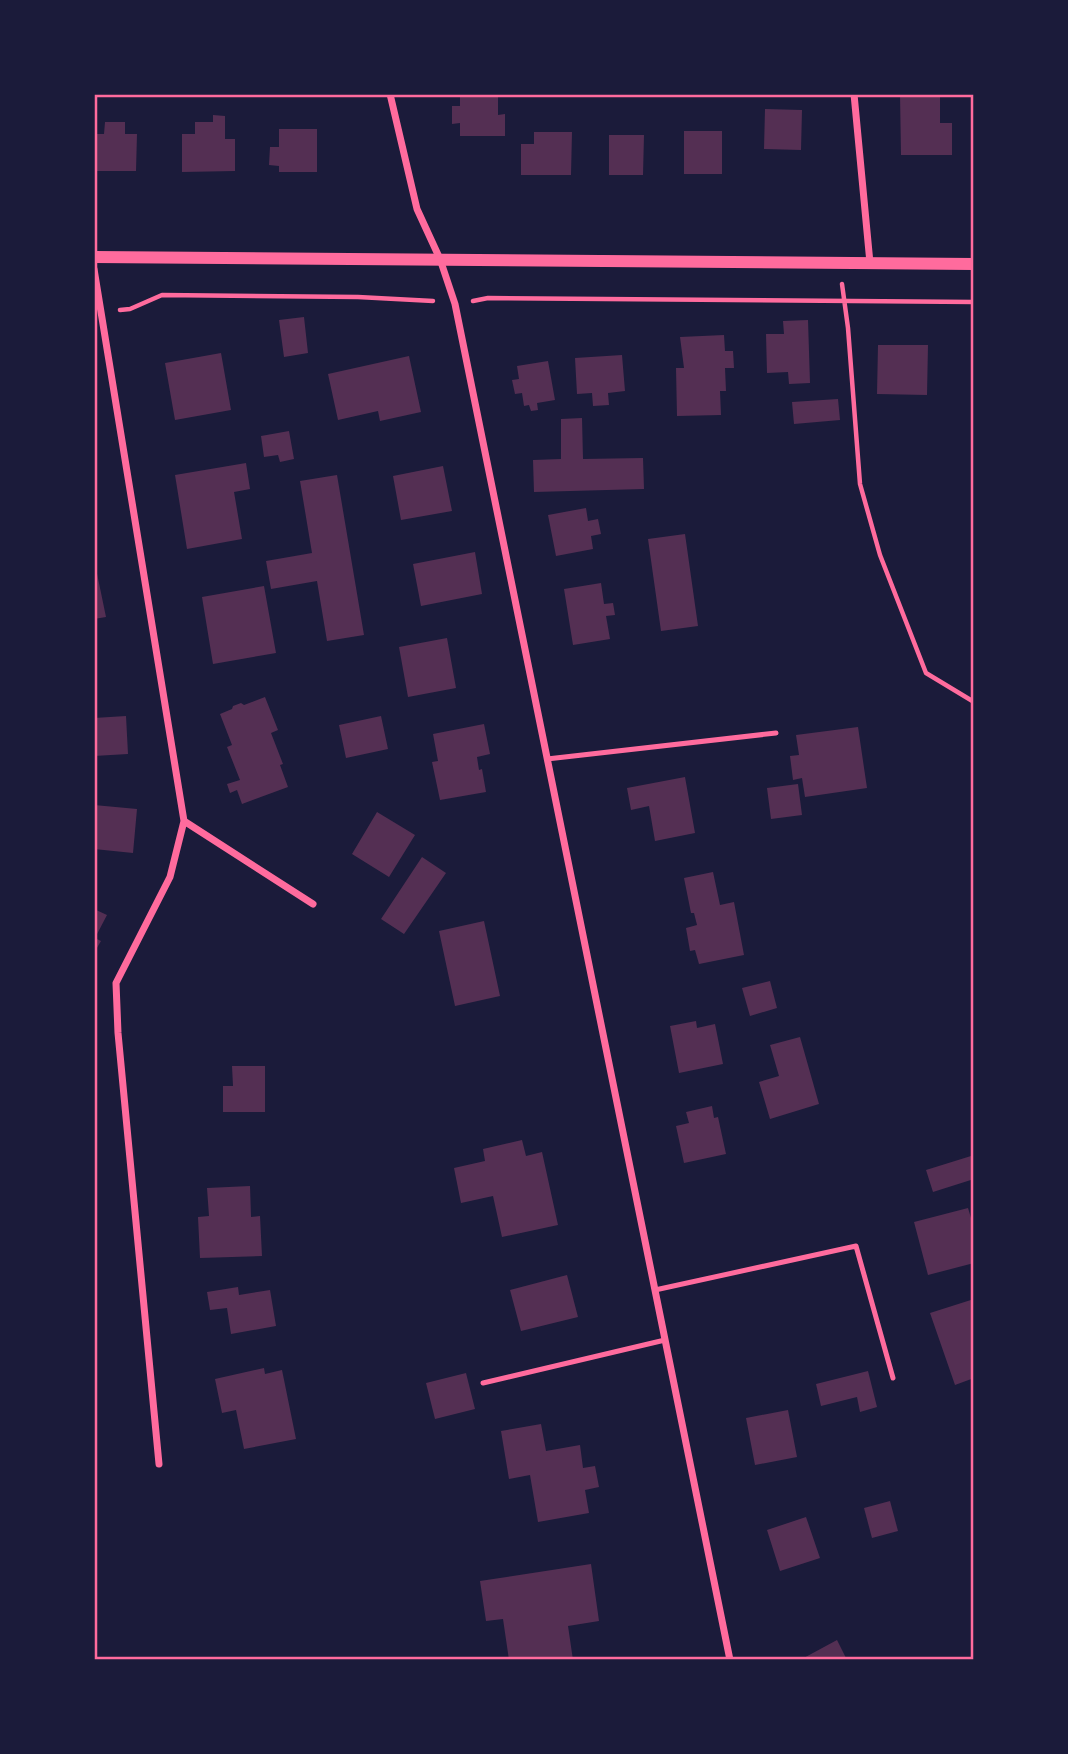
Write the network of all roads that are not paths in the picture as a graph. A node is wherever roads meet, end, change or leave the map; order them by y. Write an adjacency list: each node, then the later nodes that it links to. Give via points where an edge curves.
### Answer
1 (390, 94): 4 (street, via 417,209)
2 (854, 94): 5 (street)
3 (94, 257): 4 (street)
4 (440, 259): 5 (street); 9 (street, via 455,304)
5 (870, 263): 6 (street)
6 (974, 264)
7 (94, 269): 10 (street)
8 (776, 733): 9 (lane)
9 (547, 759): 12 (street)
10 (184, 821): 11 (street); 16 (street, via 170,877 116,984)
11 (313, 904)
12 (655, 1290): 13 (street); 14 (lane, via 856,1245)
13 (665, 1340): 15 (lane); 17 (street)
14 (893, 1378)
15 (483, 1383)
16 (159, 1464)
17 (730, 1660)

